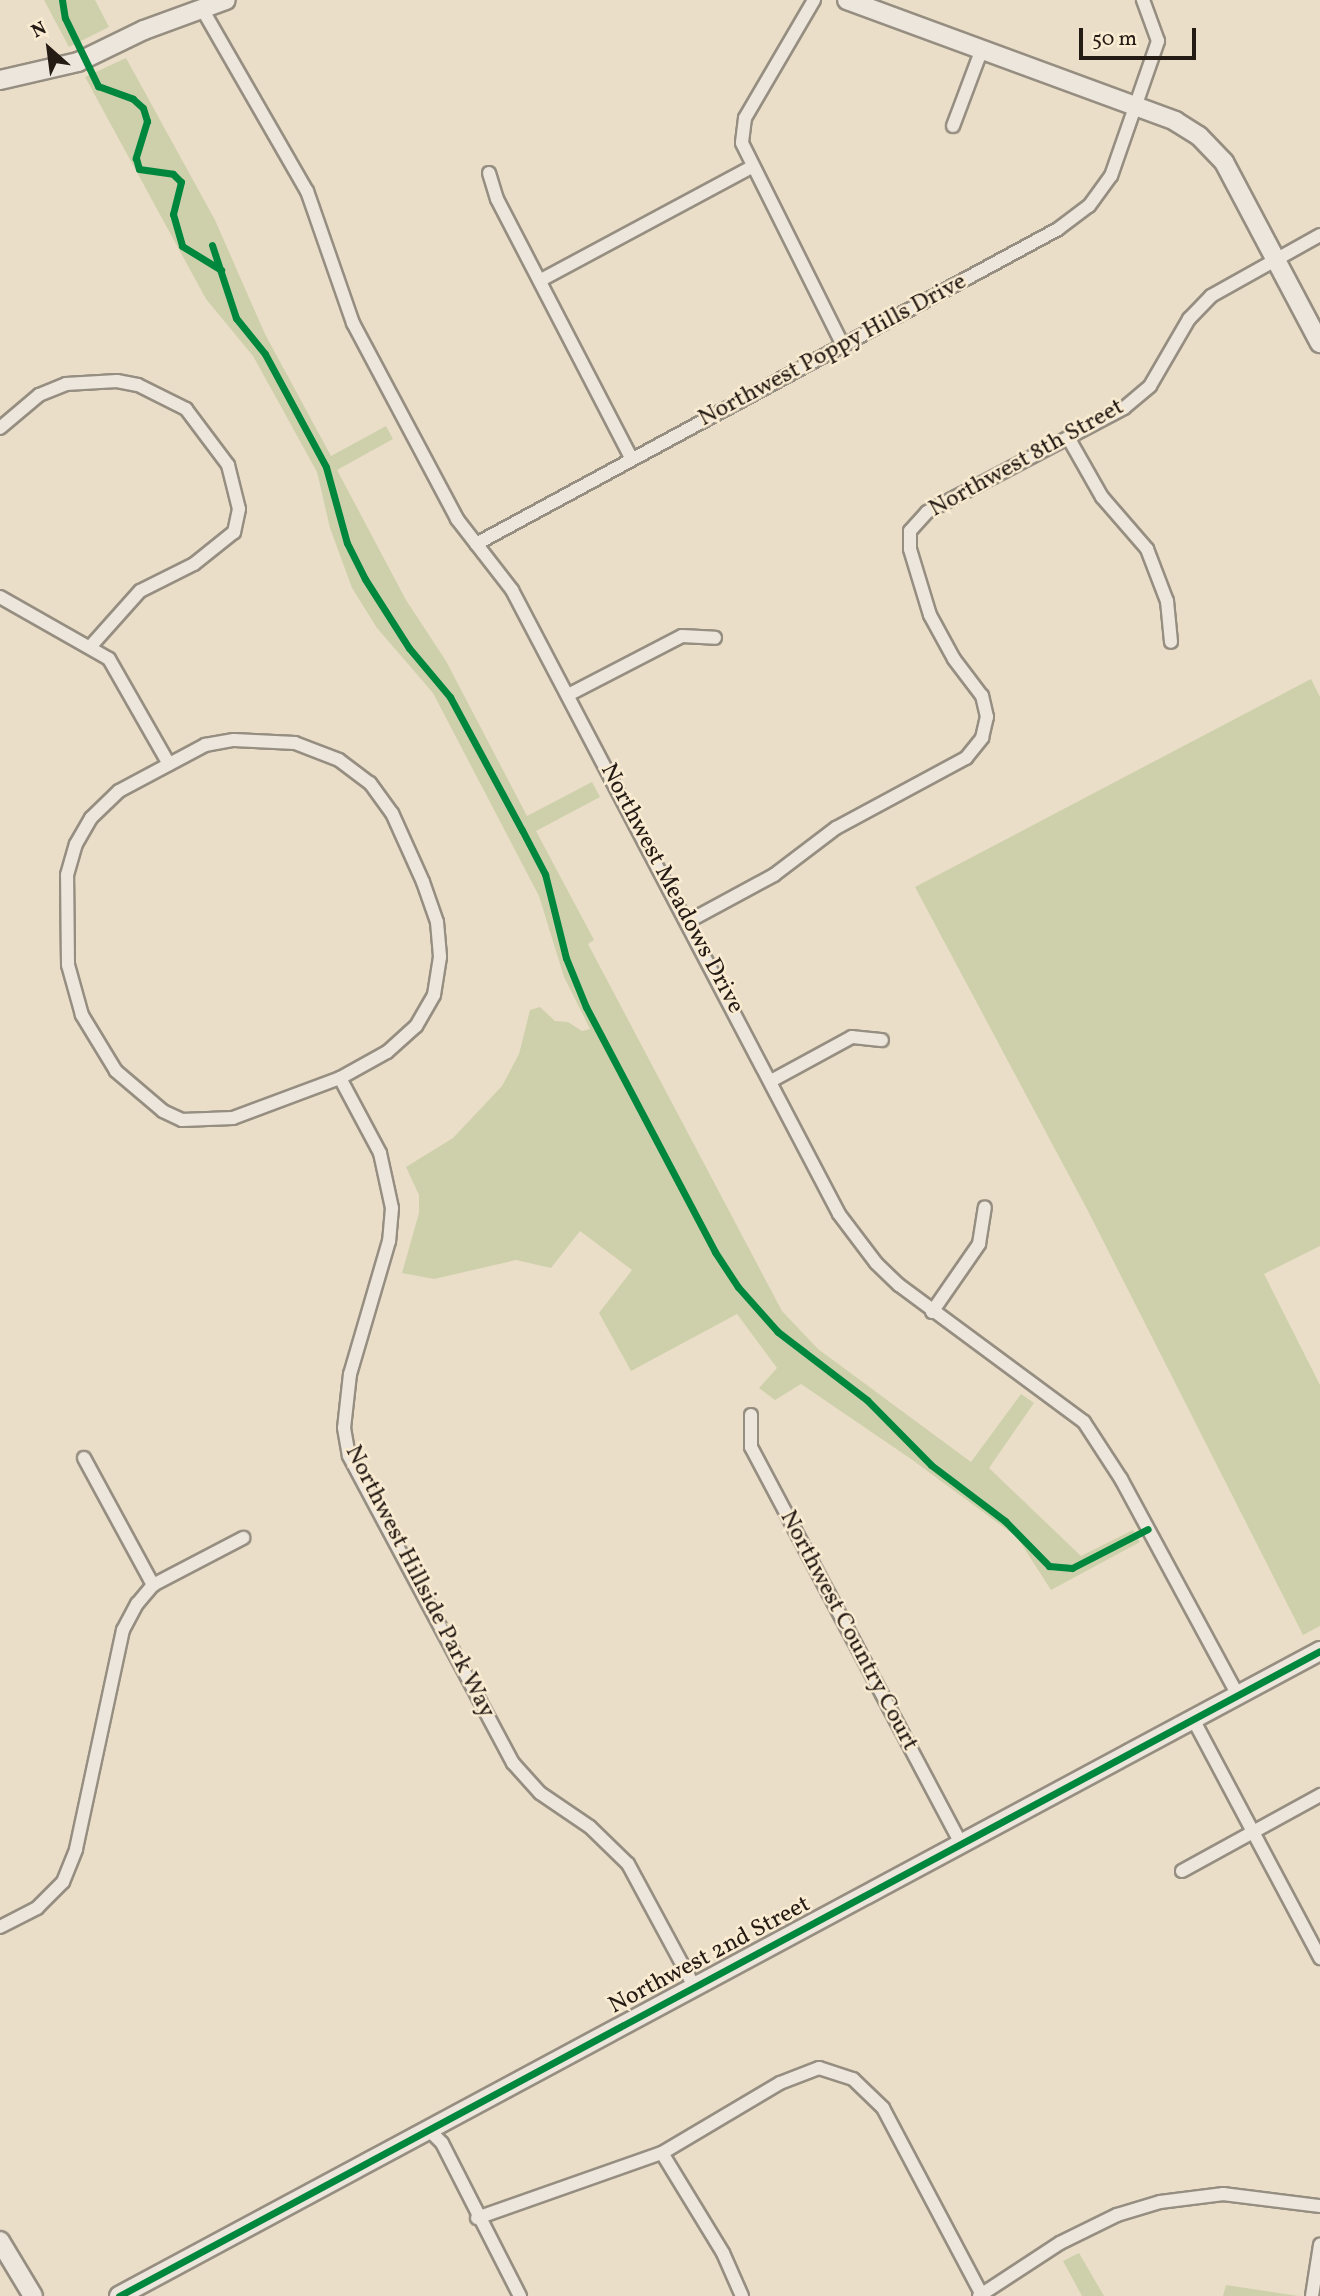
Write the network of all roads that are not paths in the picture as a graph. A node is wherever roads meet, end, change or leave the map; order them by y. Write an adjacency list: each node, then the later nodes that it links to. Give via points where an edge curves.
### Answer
1 (226, 0): 5 (main road)
2 (814, 0): 10 (street, via 745,118 742,143)
3 (847, 0): 6 (main road)
4 (1143, 0): 8 (street, Northwest Poppy Hills Drive, via 1158,41)
5 (201, 7): 7 (main road, via 78,62); 20 (street, Northwest Meadows Drive, via 307,191 353,323 457,519)
6 (982, 50): 8 (main road); 9 (street)
7 (0, 80)
8 (1137, 106): 13 (main road, via 1199,136 1224,162); 16 (street, Northwest Poppy Hills Drive, via 1111,176 1089,206 1058,229)
9 (953, 126)
10 (752, 167): 14 (street); 16 (street)
11 (489, 173): 14 (street, via 497,199)
12 (1320, 235): 13 (street, Northwest 8th Street)
13 (1276, 259): 15 (main road); 18 (street, Northwest 8th Street, via 1211,296 1189,319 1150,386 1124,408)
14 (541, 281): 19 (street)
15 (1320, 343)
16 (843, 346): 19 (street, Northwest Poppy Hills Drive)
17 (0, 428): 24 (street, via 39,395 66,384 117,381 138,385 186,409 228,465 239,509 234,532 203,558 140,591)
18 (1069, 439): 23 (street, via 1102,496 1147,549 1167,601); 27 (street, Northwest 8th Street, via 958,493 927,512 910,531 909,549 930,615 954,659 982,696 987,717 982,738 966,758 836,828 785,868)
19 (632, 459): 20 (street, Northwest Poppy Hills Drive)
20 (476, 544): 25 (street, Northwest Meadows Drive, via 512,590)
21 (0, 597): 24 (street)
22 (715, 638): 25 (street, via 682,636)
23 (1171, 642)
24 (90, 647): 26 (street, via 120,671)
25 (568, 695): 27 (street, Northwest Meadows Drive)
26 (169, 764): 29 (street, via 205,746 234,740 295,743 340,760 370,783 393,813 437,922 440,957 434,995 416,1026 401,1040); 29 (street, via 119,791 92,818 76,844 67,875 68,965 82,1015 96,1043 143,1097 182,1119 233,1118)
27 (689, 921): 30 (street, Northwest Meadows Drive)
28 (883, 1040): 30 (street, via 852,1037)
29 (340, 1078): 46 (street, Northwest Hillside Park Way, via 380,1153 392,1208 389,1241 350,1374 344,1428 349,1456 513,1763 540,1793 590,1828 628,1864)
30 (771, 1081): 32 (street, Northwest Meadows Drive, via 855,1238)
31 (985, 1207): 32 (street, via 979,1244)
32 (932, 1312): 38 (street, Northwest Meadows Drive, via 1084,1422 1121,1479)
33 (751, 1415): 42 (street, Northwest Country Court, via 751,1447)
34 (84, 1458): 36 (street)
35 (243, 1538): 36 (street)
36 (153, 1585): 44 (street, via 123,1630 76,1849 64,1882 37,1908)
37 (1320, 1651): 38 (main road, Northwest 2nd Street)
38 (1238, 1695): 39 (main road, Northwest 2nd Street)
39 (1193, 1719): 41 (street); 42 (main road, Northwest 2nd Street)
40 (1320, 1795): 41 (street)
41 (1254, 1831): 43 (street); 45 (street)
42 (961, 1844): 46 (main road, Northwest 2nd Street)
43 (1182, 1871)
44 (0, 1927)
45 (1320, 1958)
46 (694, 1986): 47 (main road, Northwest 2nd Street)
47 (429, 2130): 50 (street, via 442,2143); 55 (main road, Northwest 2nd Street)
48 (662, 2153): 50 (street); 53 (street, via 798,2074 819,2068 834,2070 869,2090 883,2108); 57 (street, via 723,2253)
49 (1320, 2206): 53 (street, via 1223,2194 1160,2202 1117,2215 1060,2243)
50 (477, 2218): 56 (street)
51 (0, 2241): 54 (main road)
52 (1320, 2245): 58 (street)
53 (980, 2295)
54 (33, 2296)
55 (119, 2296)
56 (520, 2296)
57 (743, 2296)
58 (1312, 2296)

